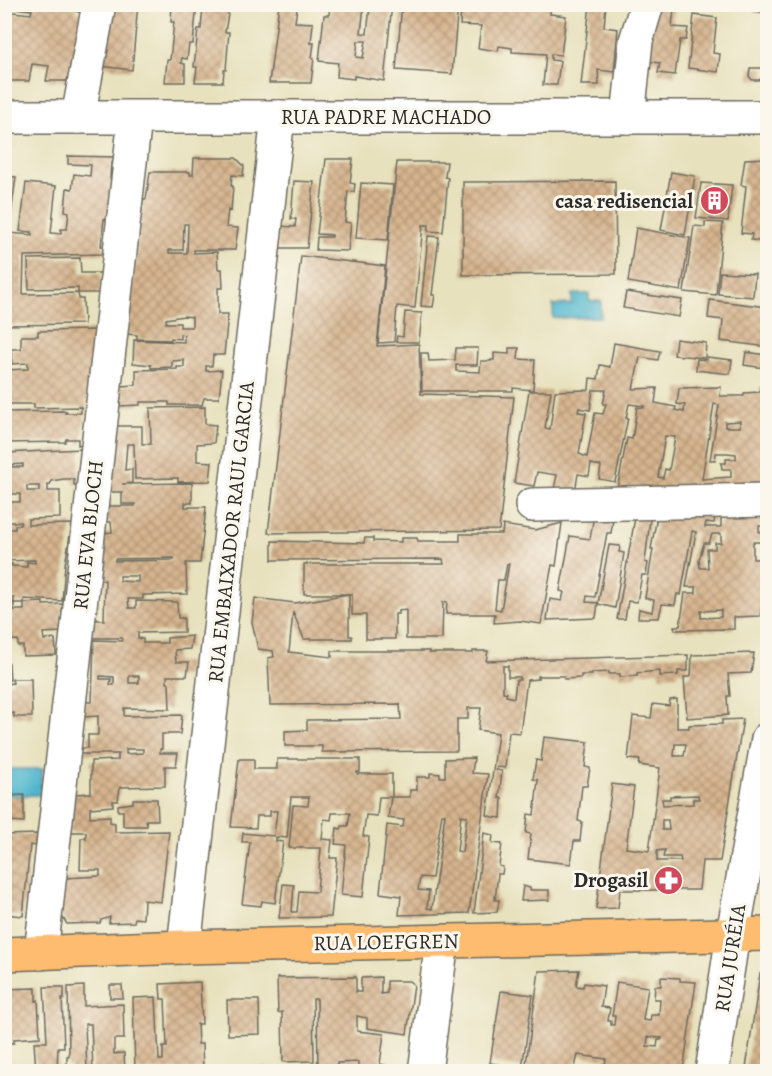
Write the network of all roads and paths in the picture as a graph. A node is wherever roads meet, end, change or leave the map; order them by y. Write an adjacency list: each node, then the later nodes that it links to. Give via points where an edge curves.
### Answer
1 (99, 4): 4 (street)
2 (647, 4): 6 (street, via 636,41)
3 (4, 117): 4 (street, RUA PADRE MACHADO)
4 (78, 117): 8 (street, RUA PADRE MACHADO)
5 (278, 117): 6 (street, RUA PADRE MACHADO); 8 (street, RUA PADRE MACHADO); 15 (street, RUA EMBAIXADOR RAUL GARCIA)
6 (628, 117): 7 (street, RUA PADRE MACHADO)
7 (768, 117)
8 (135, 118): 16 (street, RUA EVA BLOCH)
9 (768, 500): 10 (street)
10 (532, 506)
11 (768, 739): 12 (street, RUA JURÉIA)
12 (733, 934): 13 (main road, RUA LOEFGREN); 14 (main road, RUA LOEFGREN); 19 (street, RUA JURÉIA)
13 (768, 934)
14 (442, 941): 15 (main road, RUA LOEFGREN); 18 (street)
15 (184, 947): 16 (main road, RUA LOEFGREN)
16 (41, 953): 17 (main road, RUA LOEFGREN)
17 (4, 954)
18 (425, 1071)
19 (712, 1071)

